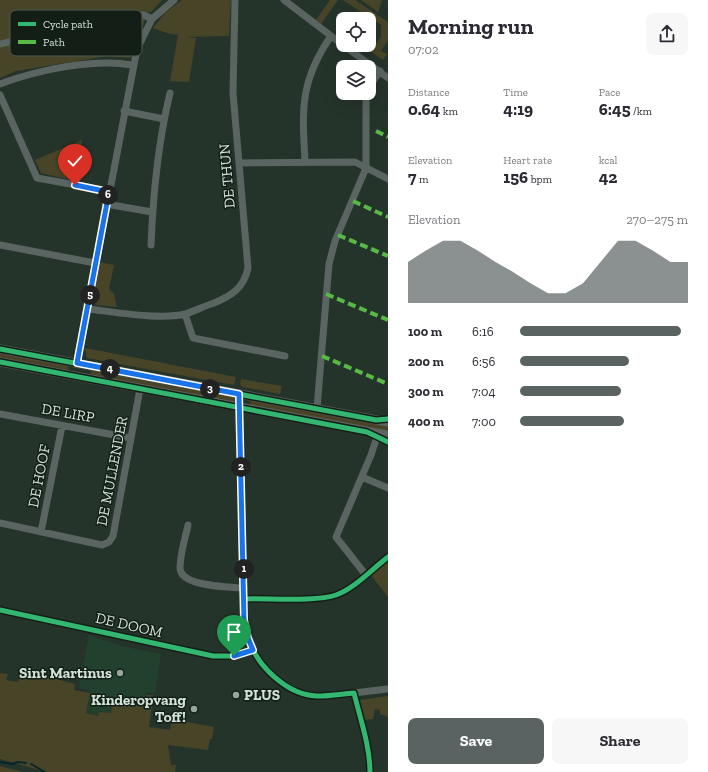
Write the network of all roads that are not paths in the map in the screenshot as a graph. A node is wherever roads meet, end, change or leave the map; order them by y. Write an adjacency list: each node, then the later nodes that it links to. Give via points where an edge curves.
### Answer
1 (174, 0): 5 (street)
2 (235, 0): 24 (street, DE THUN, via 233,93)
3 (284, 0): 7 (street)
4 (142, 15): 5 (street)
5 (152, 19): 6 (street)
6 (142, 36)
7 (331, 36): 8 (street); 23 (street, via 318,55 306,90 303,117)
8 (336, 40)
9 (10, 42): 10 (street)
10 (0, 44)
11 (353, 52): 14 (street)
12 (135, 56): 13 (street)
13 (132, 65): 17 (street, via 104,62 24,75); 21 (street)
14 (380, 71): 15 (street); 16 (street)
15 (376, 77)
16 (388, 78)
17 (0, 84)
18 (170, 93): 22 (street)
19 (0, 95): 27 (street, via 37,178)
20 (366, 100): 25 (street)
21 (124, 112): 22 (street); 27 (street)
22 (164, 119): 29 (street)
23 (305, 161): 24 (street); 25 (street, via 355,162)
24 (239, 163): 34 (street, DE THUN, via 248,268 245,277 241,286 232,294)
25 (366, 168): 26 (street); 43 (street, via 335,241 329,264)
26 (388, 179)
27 (109, 192): 28 (street)
28 (106, 204): 29 (street); 32 (street)
29 (152, 212): 31 (street)
30 (0, 245): 32 (street)
31 (151, 245)
32 (95, 263): 33 (street)
33 (88, 309): 34 (street, DE THUN, via 165,316); 38 (street)
34 (185, 314): 36 (street, via 194,338)
35 (0, 349): 38 (street)
36 (285, 356)
37 (0, 362): 39 (street)
38 (77, 363): 39 (street); 41 (street)
39 (74, 377): 40 (street)
40 (140, 389): 42 (street); 49 (street, DE MULLENDER)
41 (239, 394): 42 (street); 43 (street)
42 (239, 407): 47 (street); 57 (street)
43 (317, 408): 45 (street)
44 (0, 414): 46 (street, DE LIRP)
45 (388, 422)
46 (62, 426): 49 (street, DE LIRP); 54 (street, DE HOOF)
47 (378, 434): 48 (street); 50 (street)
48 (388, 435)
49 (131, 438): 54 (street, DE MULLENDER, via 113,536 109,542 102,545)
50 (362, 477): 51 (street); 56 (street, via 336,537)
51 (388, 488)
52 (0, 523): 54 (street, DE MULLENDER)
53 (188, 525): 57 (street, via 180,569 184,578 189,581)
54 (41, 532)
55 (388, 557): 56 (street)
56 (365, 574): 58 (street, via 348,588 331,596)
57 (244, 588): 58 (street)
58 (244, 599): 60 (street, via 244,620)
59 (0, 610): 60 (street, DE DOOM, via 214,656 234,656)
60 (253, 650): 62 (street, via 268,670 294,690 317,696)
61 (388, 688): 62 (street)
62 (354, 693): 63 (street)
63 (370, 772)

